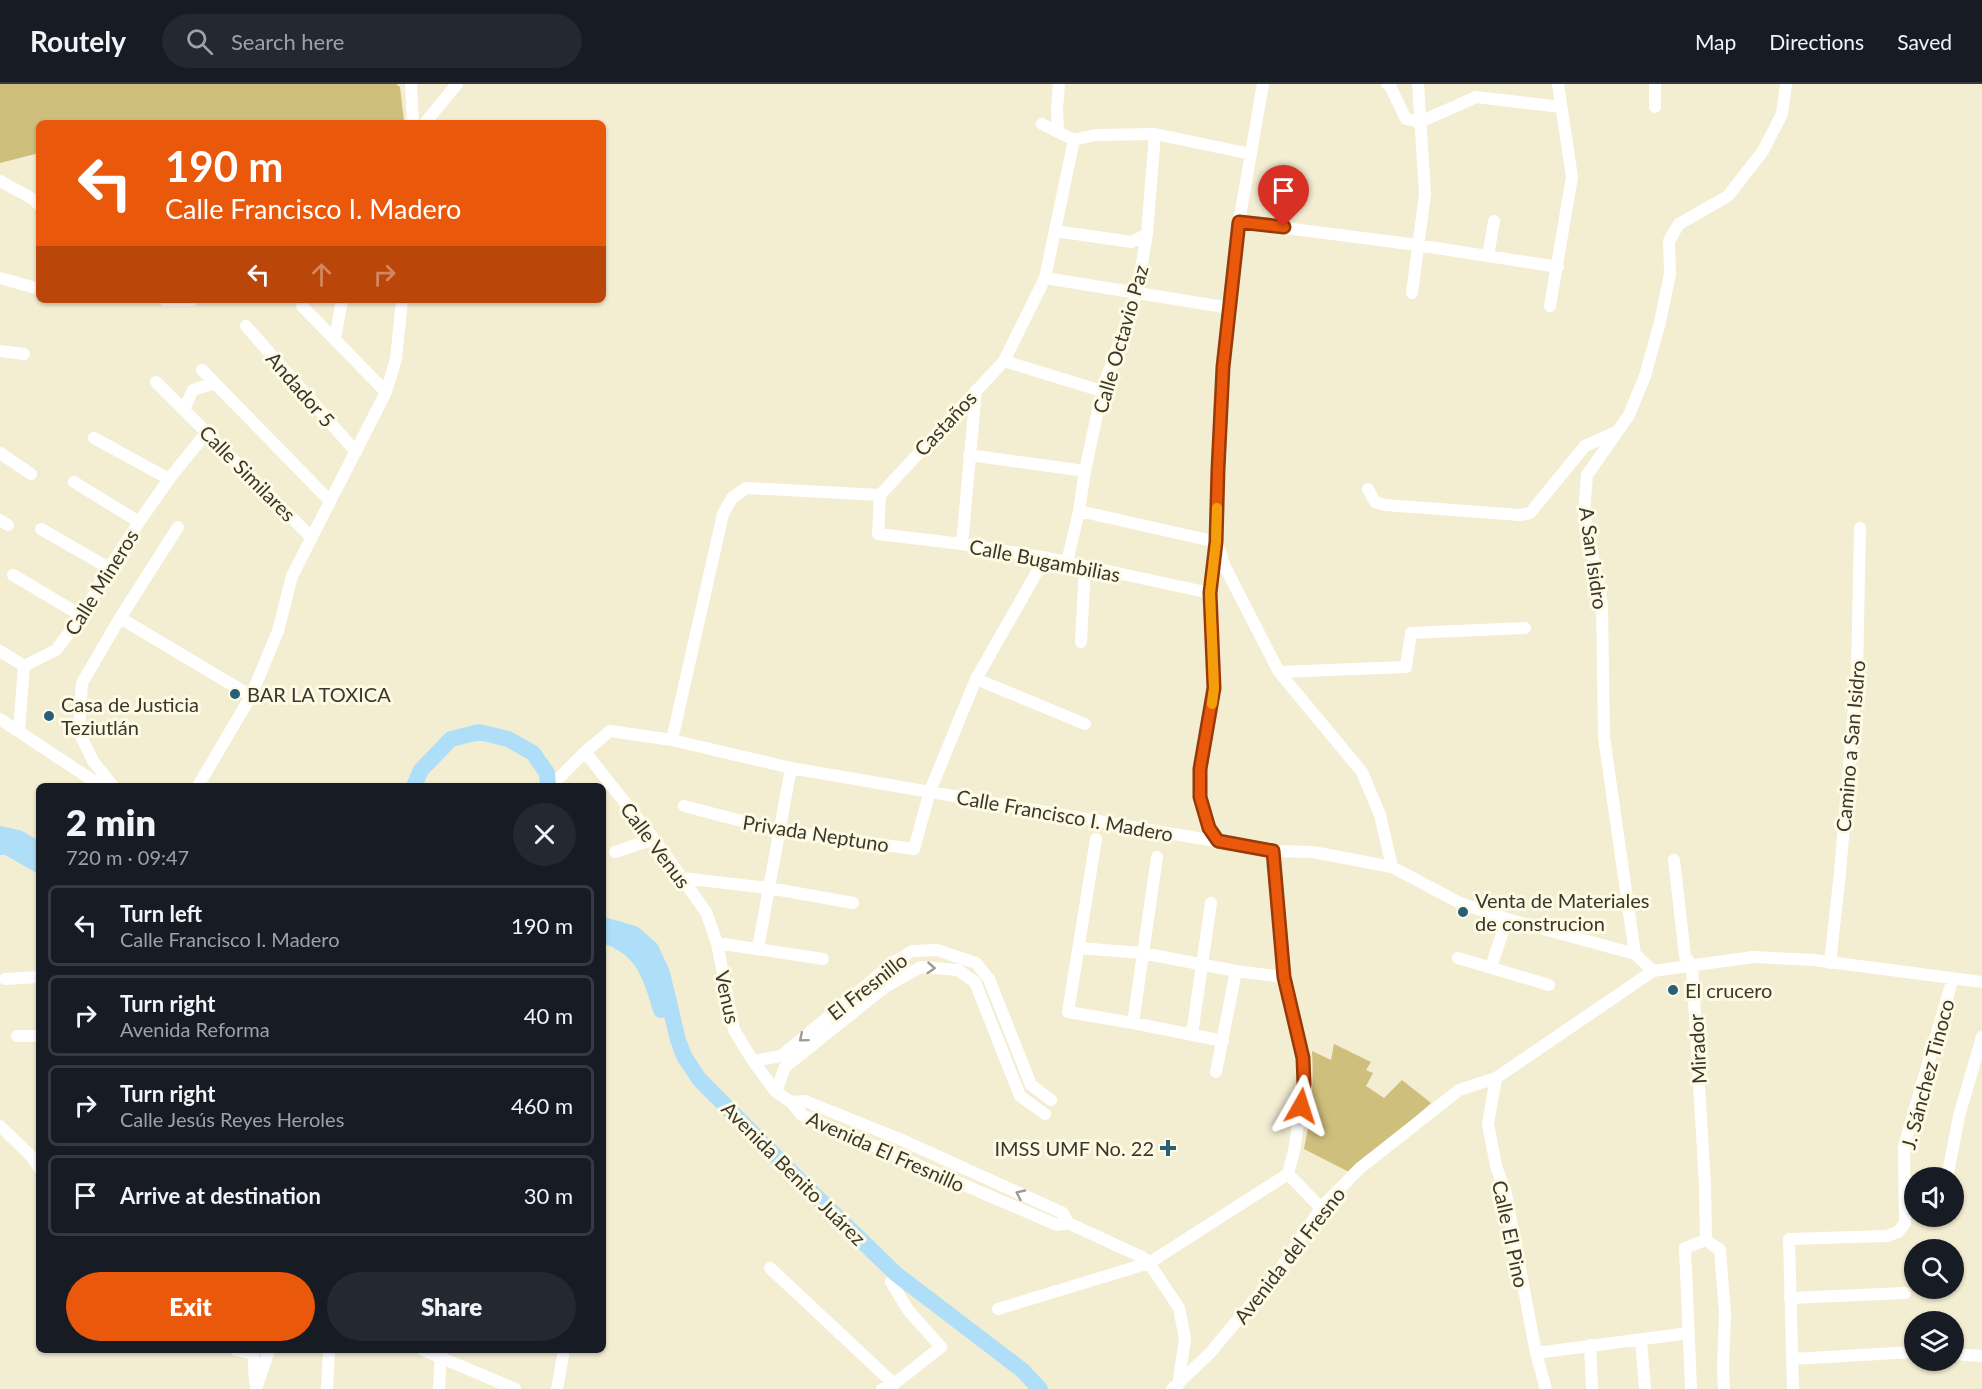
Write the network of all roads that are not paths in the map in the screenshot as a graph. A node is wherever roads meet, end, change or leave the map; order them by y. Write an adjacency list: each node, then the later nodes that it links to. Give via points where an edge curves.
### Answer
1 (411, 84): 12 (street)
2 (457, 84): 13 (street)
3 (1059, 84): 16 (street)
4 (1263, 84): 19 (street)
5 (1387, 84): 14 (street, via 1406,119)
6 (1418, 84): 14 (street)
7 (1558, 84): 10 (street)
8 (1654, 84): 11 (street)
9 (1786, 84): 52 (street, A San Isidro, via 1782,114 1763,151 1728,196 1679,224 1669,241 1670,274 1660,322 1645,376 1629,415)
10 (1561, 106): 14 (street, via 1476,97); 28 (street, via 1572,177)
11 (1655, 107)
12 (413, 120)
13 (427, 120)
14 (1420, 122): 26 (street, via 1425,194)
15 (1042, 124): 16 (street)
16 (1058, 131): 18 (street)
17 (1155, 134): 18 (street, via 1095,135); 19 (street); 25 (street, Calle Octavio Paz)
18 (1074, 140): 24 (street, Castaños)
19 (1251, 154): 23 (street)
20 (0, 181): 21 (street)
21 (36, 202)
22 (1494, 221): 27 (street)
23 (1239, 222): 26 (street); 38 (street)
24 (1055, 231): 25 (street, via 1132,242); 30 (street, Castaños)
25 (1147, 234): 32 (street, Calle Octavio Paz)
26 (1417, 245): 27 (street); 33 (street)
27 (1488, 256): 28 (street)
28 (1558, 267): 37 (street)
29 (0, 278): 31 (street)
30 (1045, 278): 32 (street); 43 (street, Castaños)
31 (36, 288)
32 (1137, 292): 38 (street); 48 (street, Calle Octavio Paz)
33 (1412, 293)
34 (341, 303): 40 (street)
35 (402, 303): 49 (street, via 396,359)
36 (302, 306): 40 (street)
37 (1550, 306)
38 (1230, 308): 70 (street, via 1223,367)
39 (246, 326): 54 (street, Andador 5)
40 (335, 339): 49 (street)
41 (0, 351): 42 (street)
42 (24, 354)
43 (1004, 362): 47 (street, Castaños); 48 (street)
44 (202, 370): 46 (street)
45 (156, 382): 50 (street, Calle Similares)
46 (214, 383): 50 (street, via 193,390); 63 (street)
47 (976, 390): 56 (street); 62 (street, Castaños)
48 (1102, 391): 57 (street, Calle Octavio Paz)
49 (386, 392): 54 (street)
50 (184, 409): 51 (street, Calle Similares)
51 (207, 432): 59 (street, Calle Mineros); 69 (street, Calle Similares)
52 (1617, 432): 61 (street, via 1585,446 1530,513 1385,506 1375,502); 128 (street, A San Isidro, via 1587,475 1584,512 1602,604 1604,737)
53 (94, 438): 59 (street)
54 (356, 452): 63 (street)
55 (0, 453): 58 (street)
56 (969, 455): 57 (street); 71 (street)
57 (1084, 471): 64 (street, Calle Octavio Paz)
58 (31, 474)
59 (169, 479): 65 (street, Calle Mineros)
60 (74, 482): 65 (street)
61 (1368, 489)
62 (880, 495): 71 (street, Calle Bugambilias, via 878,534); 90 (street, via 746,488 732,498 723,514)
63 (329, 500): 69 (street)
64 (1079, 511): 70 (street); 73 (street, Calle Octavio Paz)
65 (139, 522): 75 (street, Calle Mineros)
66 (178, 527): 79 (street)
67 (1860, 528): 132 (street, Camino a San Isidro, via 1857,672)
68 (41, 530): 75 (street)
69 (312, 538): 86 (street, via 292,576 278,631)
70 (1216, 542): 77 (street); 84 (street)
71 (963, 544): 72 (street, Calle Bugambilias)
72 (1048, 558): 73 (street, Calle Bugambilias); 85 (street)
73 (1067, 562): 74 (street, Calle Bugambilias)
74 (1085, 567): 77 (street, Calle Bugambilias); 81 (street)
75 (109, 568): 78 (street, Calle Mineros)
76 (13, 576): 78 (street)
77 (1210, 593): 107 (street, via 1214,688 1200,769 1200,797 1209,828)
78 (82, 616): 83 (street, Calle Mineros, via 56,650)
79 (120, 618): 86 (street); 95 (street, via 82,683 79,708 79,732 93,761)
80 (1525, 628): 84 (street, via 1411,633 1406,667)
81 (1081, 642)
82 (0, 651): 83 (street)
83 (24, 666): 89 (street)
84 (1279, 672): 116 (street, via 1362,772 1380,815)
85 (976, 679): 88 (street); 100 (street)
86 (251, 696): 96 (street)
87 (0, 719): 89 (street)
88 (1085, 723)
89 (19, 731): 94 (street)
90 (672, 740): 91 (street, Calle Francisco I. Madero, via 610,731); 92 (street, Calle Francisco I. Madero)
91 (585, 752): 99 (street, Calle Francisco I. Madero); 105 (street, Calle Venus)
92 (791, 768): 100 (street, Calle Francisco I. Madero); 102 (street)
93 (422, 781): 97 (main road, via 456,748 479,742 504,748 526,760 537,776); 98 (main road, via 451,739 479,732 508,739 533,753)
94 (97, 783)
95 (111, 783)
96 (200, 783)
97 (537, 783)
98 (549, 783)
99 (553, 783)
100 (930, 791): 102 (street, Privada Neptuno, via 914,849); 107 (street, Calle Francisco I. Madero)
101 (684, 806): 102 (street, Privada Neptuno)
102 (780, 831): 118 (street)
103 (0, 834): 109 (main road)
104 (0, 839): 112 (main road)
105 (654, 839): 111 (street); 117 (street, Calle Venus)
106 (1096, 839): 126 (street)
107 (1218, 841): 110 (street, Calle Francisco I. Madero)
108 (0, 847): 115 (main road)
109 (36, 848)
110 (1273, 851): 116 (street, Calle Francisco I. Madero, via 1313,852); 140 (street)
111 (615, 852)
112 (36, 854)
113 (1157, 858): 127 (street)
114 (1674, 860): 134 (street, Mirador, via 1685,956)
115 (36, 863)
116 (1392, 867): 121 (street, Calle Francisco I. Madero, via 1460,903)
117 (682, 878): 118 (street); 124 (street, Calle Venus, via 706,912)
118 (769, 888): 119 (street); 125 (street)
119 (853, 903)
120 (1211, 903): 133 (street)
121 (1507, 919): 128 (street, Calle Francisco I. Madero); 135 (street)
122 (606, 926): 193 (main road, Avenida Benito Juárez, via 634,934 651,949 662,973 678,1040 699,1078 896,1274 1022,1370)
123 (606, 936): 167 (main road, Avenida Benito Juárez, via 627,946 641,959 651,977 677,1063 693,1086 790,1187)
124 (717, 944): 125 (street); 151 (street, Venus, via 734,1030)
125 (758, 948): 130 (street)
126 (1079, 948): 127 (street); 145 (street, via 1068,1012)
127 (1142, 953): 133 (street); 145 (street)
128 (1635, 954): 137 (street, Calle Francisco I. Madero)
129 (1458, 958): 135 (street)
130 (823, 960)
131 (976, 963): 139 (street); 152 (street, El Fresnillo, one-way to 152, via 937,950 912,951 894,962); 156 (street, via 989,979 1031,1085)
132 (1830, 963): 134 (street, via 1753,957); 141 (street)
133 (1203, 965): 136 (street); 146 (street)
134 (1692, 966): 137 (street); 164 (street, Mirador)
135 (1491, 967): 144 (street)
136 (1236, 971): 140 (street); 150 (street)
137 (1653, 971): 154 (street, Avenida del Fresno)
138 (36, 977): 142 (street)
139 (967, 977): 152 (street, El Fresnillo, one-way to 139, via 885,987 921,968 958,970); 158 (street, via 975,982 1020,1096)
140 (1284, 977): 162 (street, via 1303,1058 1304,1084)
141 (1953, 978): 143 (street); 169 (street, J. Sánchez Tinoco, via 1904,1146 1905,1223 1898,1232 1887,1236 1789,1239)
142 (5, 979)
143 (1982, 982)
144 (1549, 986)
145 (1133, 1023): 146 (street)
146 (1192, 1035): 150 (street)
147 (18, 1036): 148 (street)
148 (36, 1036)
149 (1982, 1037): 161 (street)
150 (1223, 1041): 153 (street)
151 (753, 1060): 152 (street); 155 (street, Venus)
152 (782, 1062): 155 (street)
153 (1216, 1072)
154 (1496, 1078): 163 (street, Avenida del Fresno, via 1459,1090 1360,1168); 179 (street, Calle El Pino, via 1488,1124 1506,1194)
155 (776, 1092): 157 (street, Venus)
156 (1051, 1100)
157 (791, 1102): 165 (street, Avenida El Fresnillo, via 805,1101 902,1140 1063,1213 1068,1223)
158 (1045, 1114)
159 (0, 1126): 160 (street)
160 (36, 1164)
161 (1949, 1167)
162 (1288, 1174): 163 (street); 165 (street)
163 (1321, 1208): 185 (street, Avenida del Fresno, via 1280,1269 1210,1353)
164 (1706, 1240): 171 (street, via 1685,1248); 197 (street, via 1720,1250 1725,1313)
165 (1149, 1263): 170 (street); 185 (street, via 1179,1308 1185,1339)
166 (770, 1268): 184 (street)
167 (891, 1282): 184 (street, via 908,1310 940,1347); 192 (main road, Avenida Benito Juárez)
168 (1904, 1293): 169 (street)
169 (1790, 1298): 183 (street, J. Sánchez Tinoco)
170 (998, 1309)
171 (1689, 1333): 172 (street); 186 (street)
172 (1641, 1340): 173 (street); 196 (street)
173 (1590, 1345): 179 (street); 195 (street)
174 (1904, 1352): 183 (street)
175 (254, 1353): 187 (street)
176 (268, 1353): 187 (street)
177 (329, 1353): 188 (street)
178 (564, 1353): 191 (street)
179 (1536, 1353): 194 (street, Calle El Pino)
180 (441, 1354): 189 (street); 190 (street)
181 (1964, 1354): 182 (street)
182 (1982, 1356)
183 (1792, 1359): 198 (street, J. Sánchez Tinoco)
184 (888, 1387)
185 (1176, 1387)
186 (1693, 1387)
187 (255, 1389)
188 (327, 1389)
189 (439, 1389)
190 (515, 1389)
191 (558, 1389)
192 (1025, 1389)
193 (1040, 1389)
194 (1546, 1389)
195 (1592, 1389)
196 (1645, 1389)
197 (1724, 1389)
198 (1793, 1389)

